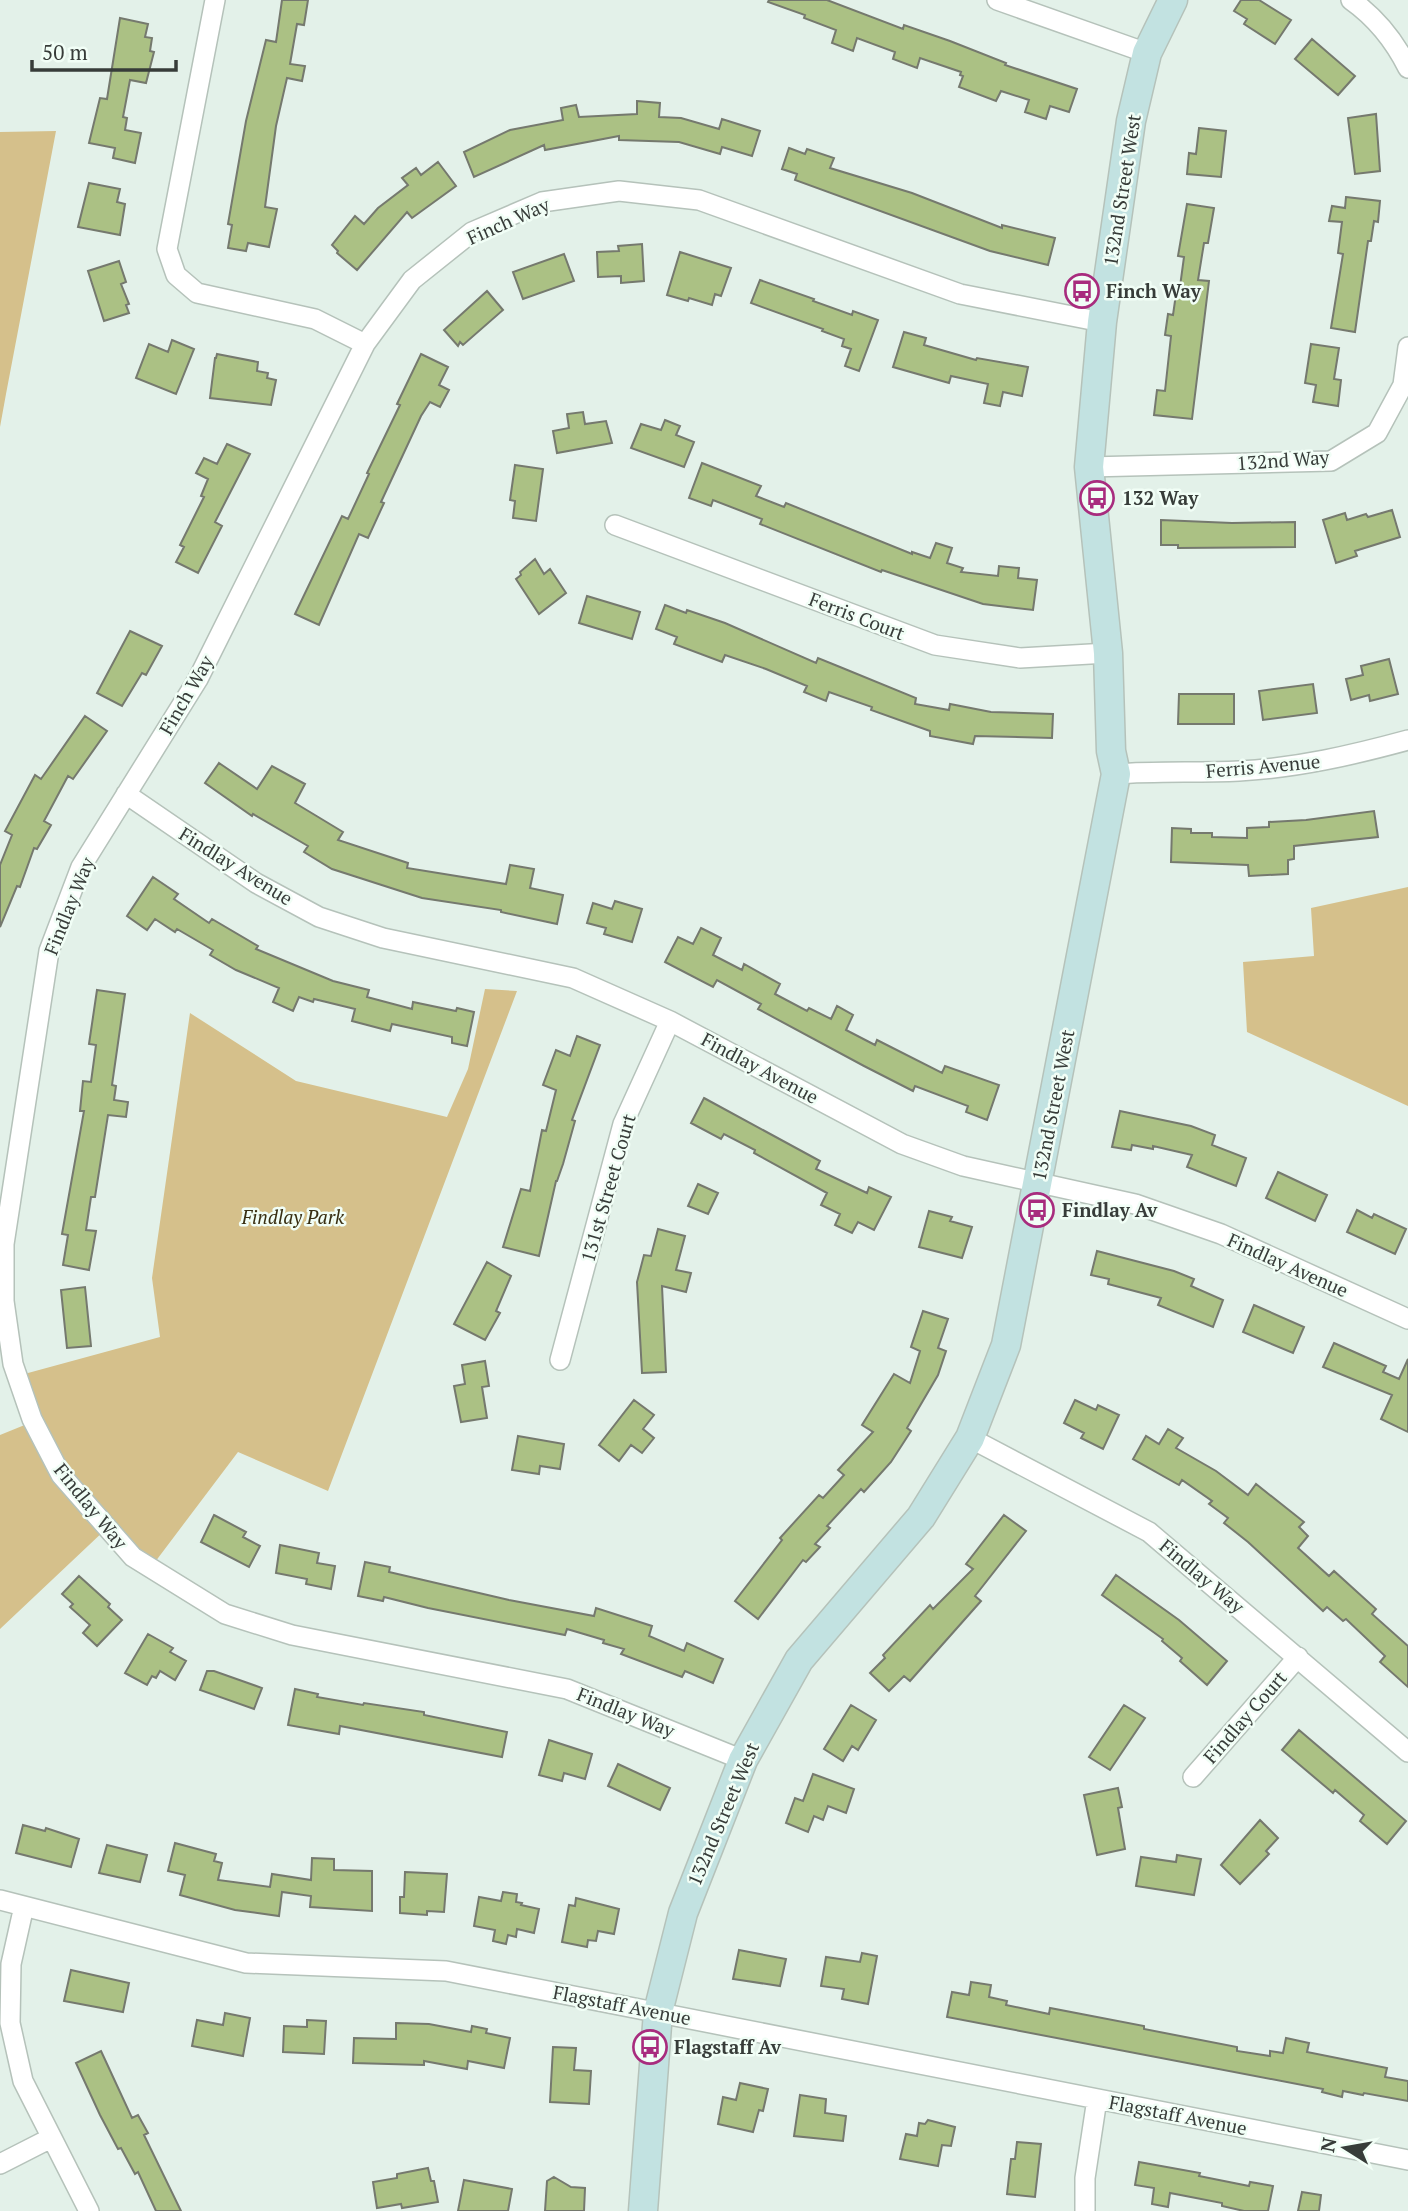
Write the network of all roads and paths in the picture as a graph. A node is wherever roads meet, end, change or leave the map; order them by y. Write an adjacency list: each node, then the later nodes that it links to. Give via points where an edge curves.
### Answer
1 (215, 0): 8 (street, via 167,249 176,275 197,293 315,319)
2 (998, 0): 5 (street)
3 (1173, 0): 5 (street, 132nd Street West)
4 (1351, 0): 6 (street, via 1397,47)
5 (1146, 53): 7 (street, 132nd Street West, via 1131,121)
6 (1408, 68)
7 (1102, 322): 8 (street, Finch Way, via 960,294 699,200 619,191 542,202 471,232 412,280); 10 (street, 132nd Street West)
8 (365, 344): 15 (street, Finch Way, via 198,679)
9 (1408, 347): 10 (street, 132nd Way, via 1403,385 1377,433 1331,461)
10 (1089, 467): 12 (street, 132nd Street West)
11 (615, 525): 12 (street, Ferris Court, via 934,645 1020,658)
12 (1108, 653): 14 (street, 132nd Street West)
13 (1408, 740): 14 (street, Ferris Avenue, via 1335,759 1241,771)
14 (1116, 774): 17 (street, 132nd Street West)
15 (126, 794): 16 (street, Findlay Avenue, via 256,883 319,917 383,938 573,978); 23 (street, Findlay Way, via 81,867 49,951 4,1244 4,1301 13,1364 61,1475 134,1557 225,1614 292,1635 567,1689)
16 (670, 1021): 17 (street, Findlay Avenue, via 902,1144 962,1166); 19 (street, 131st Street Court, via 623,1124)
17 (1039, 1182): 18 (street, Findlay Avenue, via 1135,1204 1221,1234); 20 (street, 132nd Street West, via 1006,1345)
18 (1408, 1319)
19 (560, 1360)
20 (970, 1438): 21 (street, Findlay Way, via 1149,1532); 23 (street, 132nd Street West, via 921,1517 799,1660)
21 (1298, 1657): 22 (street, Findlay Way); 24 (street, Findlay Court)
22 (1408, 1752)
23 (743, 1760): 27 (street, 132nd Street West, via 683,1913)
24 (1193, 1777)
25 (0, 1900): 26 (street, Flagstaff Avenue)
26 (24, 1906): 27 (street, Flagstaff Avenue, via 246,1963 446,1971); 29 (street, via 11,1964 10,2023 23,2081)
27 (658, 2012): 28 (street, Flagstaff Avenue); 33 (street, 132nd Street West)
28 (1097, 2099): 30 (street, Flagstaff Avenue); 34 (street, via 1085,2178)
29 (51, 2138): 31 (street); 32 (street)
30 (1408, 2160)
31 (0, 2164)
32 (89, 2211)
33 (643, 2211)
34 (1085, 2211)

